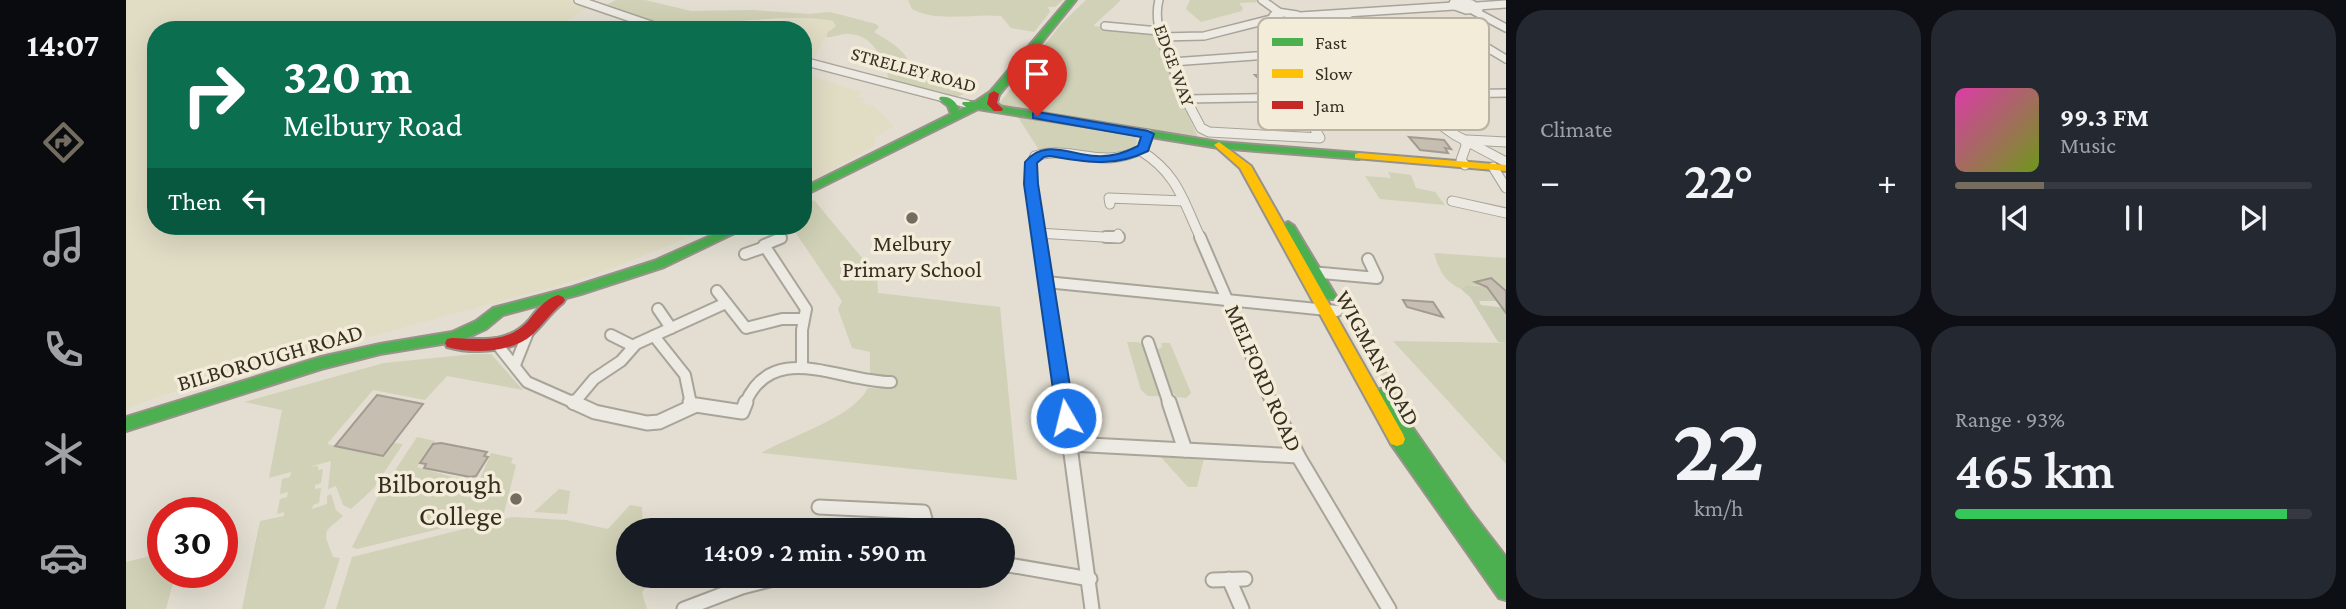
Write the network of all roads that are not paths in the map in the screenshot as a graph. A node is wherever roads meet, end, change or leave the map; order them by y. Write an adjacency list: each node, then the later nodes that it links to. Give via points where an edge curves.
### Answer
1 (578, 0): 15 (street)
2 (1072, 0): 24 (main road)
3 (1159, 0): 18 (street, EDGE WAY)
4 (1262, 0): 9 (street)
5 (1455, 3): 7 (street); 8 (street)
6 (1506, 4): 7 (street)
7 (1476, 8): 17 (street)
8 (1340, 14): 12 (street); 13 (street)
9 (1277, 15): 10 (street); 11 (street)
10 (1267, 18)
11 (1290, 18)
12 (1312, 18)
13 (1347, 18)
14 (1258, 20): 18 (street, via 1204,36)
15 (640, 21)
16 (1105, 26): 18 (street)
17 (1505, 27)
18 (1160, 34): 22 (street, EDGE WAY)
19 (1489, 49): 21 (street)
20 (1258, 56): 22 (street)
21 (1506, 59)
22 (1172, 62): 28 (street, EDGE WAY)
23 (812, 63): 27 (street, STRELLEY ROAD)
24 (1005, 80): 25 (main road); 29 (main road)
25 (993, 94): 29 (main road); 30 (main road, via 992,104)
26 (1258, 98): 28 (street)
27 (944, 99): 29 (street, STRELLEY ROAD); 31 (main road)
28 (1187, 99): 33 (street, EDGE WAY, via 1201,128 1209,132 1320,138)
29 (972, 105): 30 (main road, STRELLEY ROAD); 31 (main road); 32 (main road)
30 (998, 110): 35 (main road, STRELLEY ROAD)
31 (954, 112): 32 (main road)
32 (939, 124): 43 (main road)
33 (1315, 130)
34 (1451, 130): 36 (street)
35 (1148, 134): 38 (main road, STRELLEY ROAD); 40 (street)
36 (1465, 139): 37 (street); 41 (street, via 1461,160); 42 (street)
37 (1506, 142)
38 (1219, 145): 39 (main road, STRELLEY ROAD); 56 (main road, WIGMAN ROAD, via 1245,166)
39 (1261, 149): 41 (main road, STRELLEY ROAD); 56 (main road, WIGMAN ROAD, via 1254,169)
40 (1141, 151): 45 (street, MELFORD ROAD, via 1168,170); 49 (street, via 1110,160 1050,153 1035,156 1030,166)
41 (1465, 165): 42 (main road, STRELLEY ROAD)
42 (1502, 165): 44 (street)
43 (812, 188)
44 (1506, 188)
45 (1184, 201): 47 (street, via 1109,198); 60 (street, MELFORD ROAD)
46 (1452, 201): 48 (street)
47 (1110, 205)
48 (1506, 213)
49 (1038, 233): 50 (street, via 1119,238); 57 (street)
50 (1118, 234)
51 (723, 235): 58 (main road, BILBOROUGH ROAD, via 659,264)
52 (781, 238): 53 (street)
53 (765, 247): 54 (street); 65 (street, via 804,306)
54 (745, 254)
55 (1368, 259): 56 (street, via 1377,278)
56 (1309, 272): 64 (main road, WIGMAN ROAD)
57 (1046, 282): 60 (street); 81 (street)
58 (576, 291): 62 (main road, BILBOROUGH ROAD); 66 (main road, BILBOROUGH ROAD, via 548,306)
59 (717, 291): 61 (street)
60 (1229, 300): 64 (street); 83 (street, MELFORD ROAD)
61 (726, 303): 65 (street, via 746,328 772,320); 68 (street)
62 (514, 307): 66 (main road, via 528,311); 67 (main road, BILBOROUGH ROAD, via 498,311)
63 (658, 309): 68 (street)
64 (1331, 310): 87 (main road, WIGMAN ROAD, via 1376,387); 93 (main road, WIGMAN ROAD, via 1389,427)
65 (803, 320): 76 (street)
66 (531, 325): 71 (main road, BILBOROUGH ROAD, via 513,341); 75 (street)
67 (481, 326): 71 (main road, via 483,339); 73 (main road, BILBOROUGH ROAD)
68 (671, 328): 70 (street)
69 (611, 335): 74 (street)
70 (654, 336): 74 (street); 79 (street, via 685,375)
71 (493, 342): 73 (main road, BILBOROUGH ROAD); 75 (street)
72 (1148, 342): 82 (street)
73 (429, 343): 80 (main road, BILBOROUGH ROAD, via 321,363)
74 (633, 346): 78 (street)
75 (515, 365): 78 (street, via 527,382)
76 (802, 367): 77 (street, via 827,370 859,386); 79 (street, via 779,370 760,380 742,412)
77 (891, 382)
78 (573, 404): 79 (street, via 647,423 670,418)
79 (691, 406)
80 (126, 424)
81 (1070, 444): 82 (street); 88 (street)
82 (1185, 450): 83 (street)
83 (1298, 456): 98 (street, MELFORD ROAD)
84 (819, 507): 85 (street, via 930,511)
85 (929, 518)
86 (1015, 566): 88 (street)
87 (1506, 572)
88 (1090, 579): 96 (street)
89 (1229, 579): 90 (street); 91 (street); 97 (street)
90 (1245, 579)
91 (1213, 580)
92 (751, 588): 94 (street)
93 (1506, 590)
94 (700, 606): 95 (street)
95 (684, 609)
96 (1092, 609)
97 (1241, 609)
98 (1389, 609)

